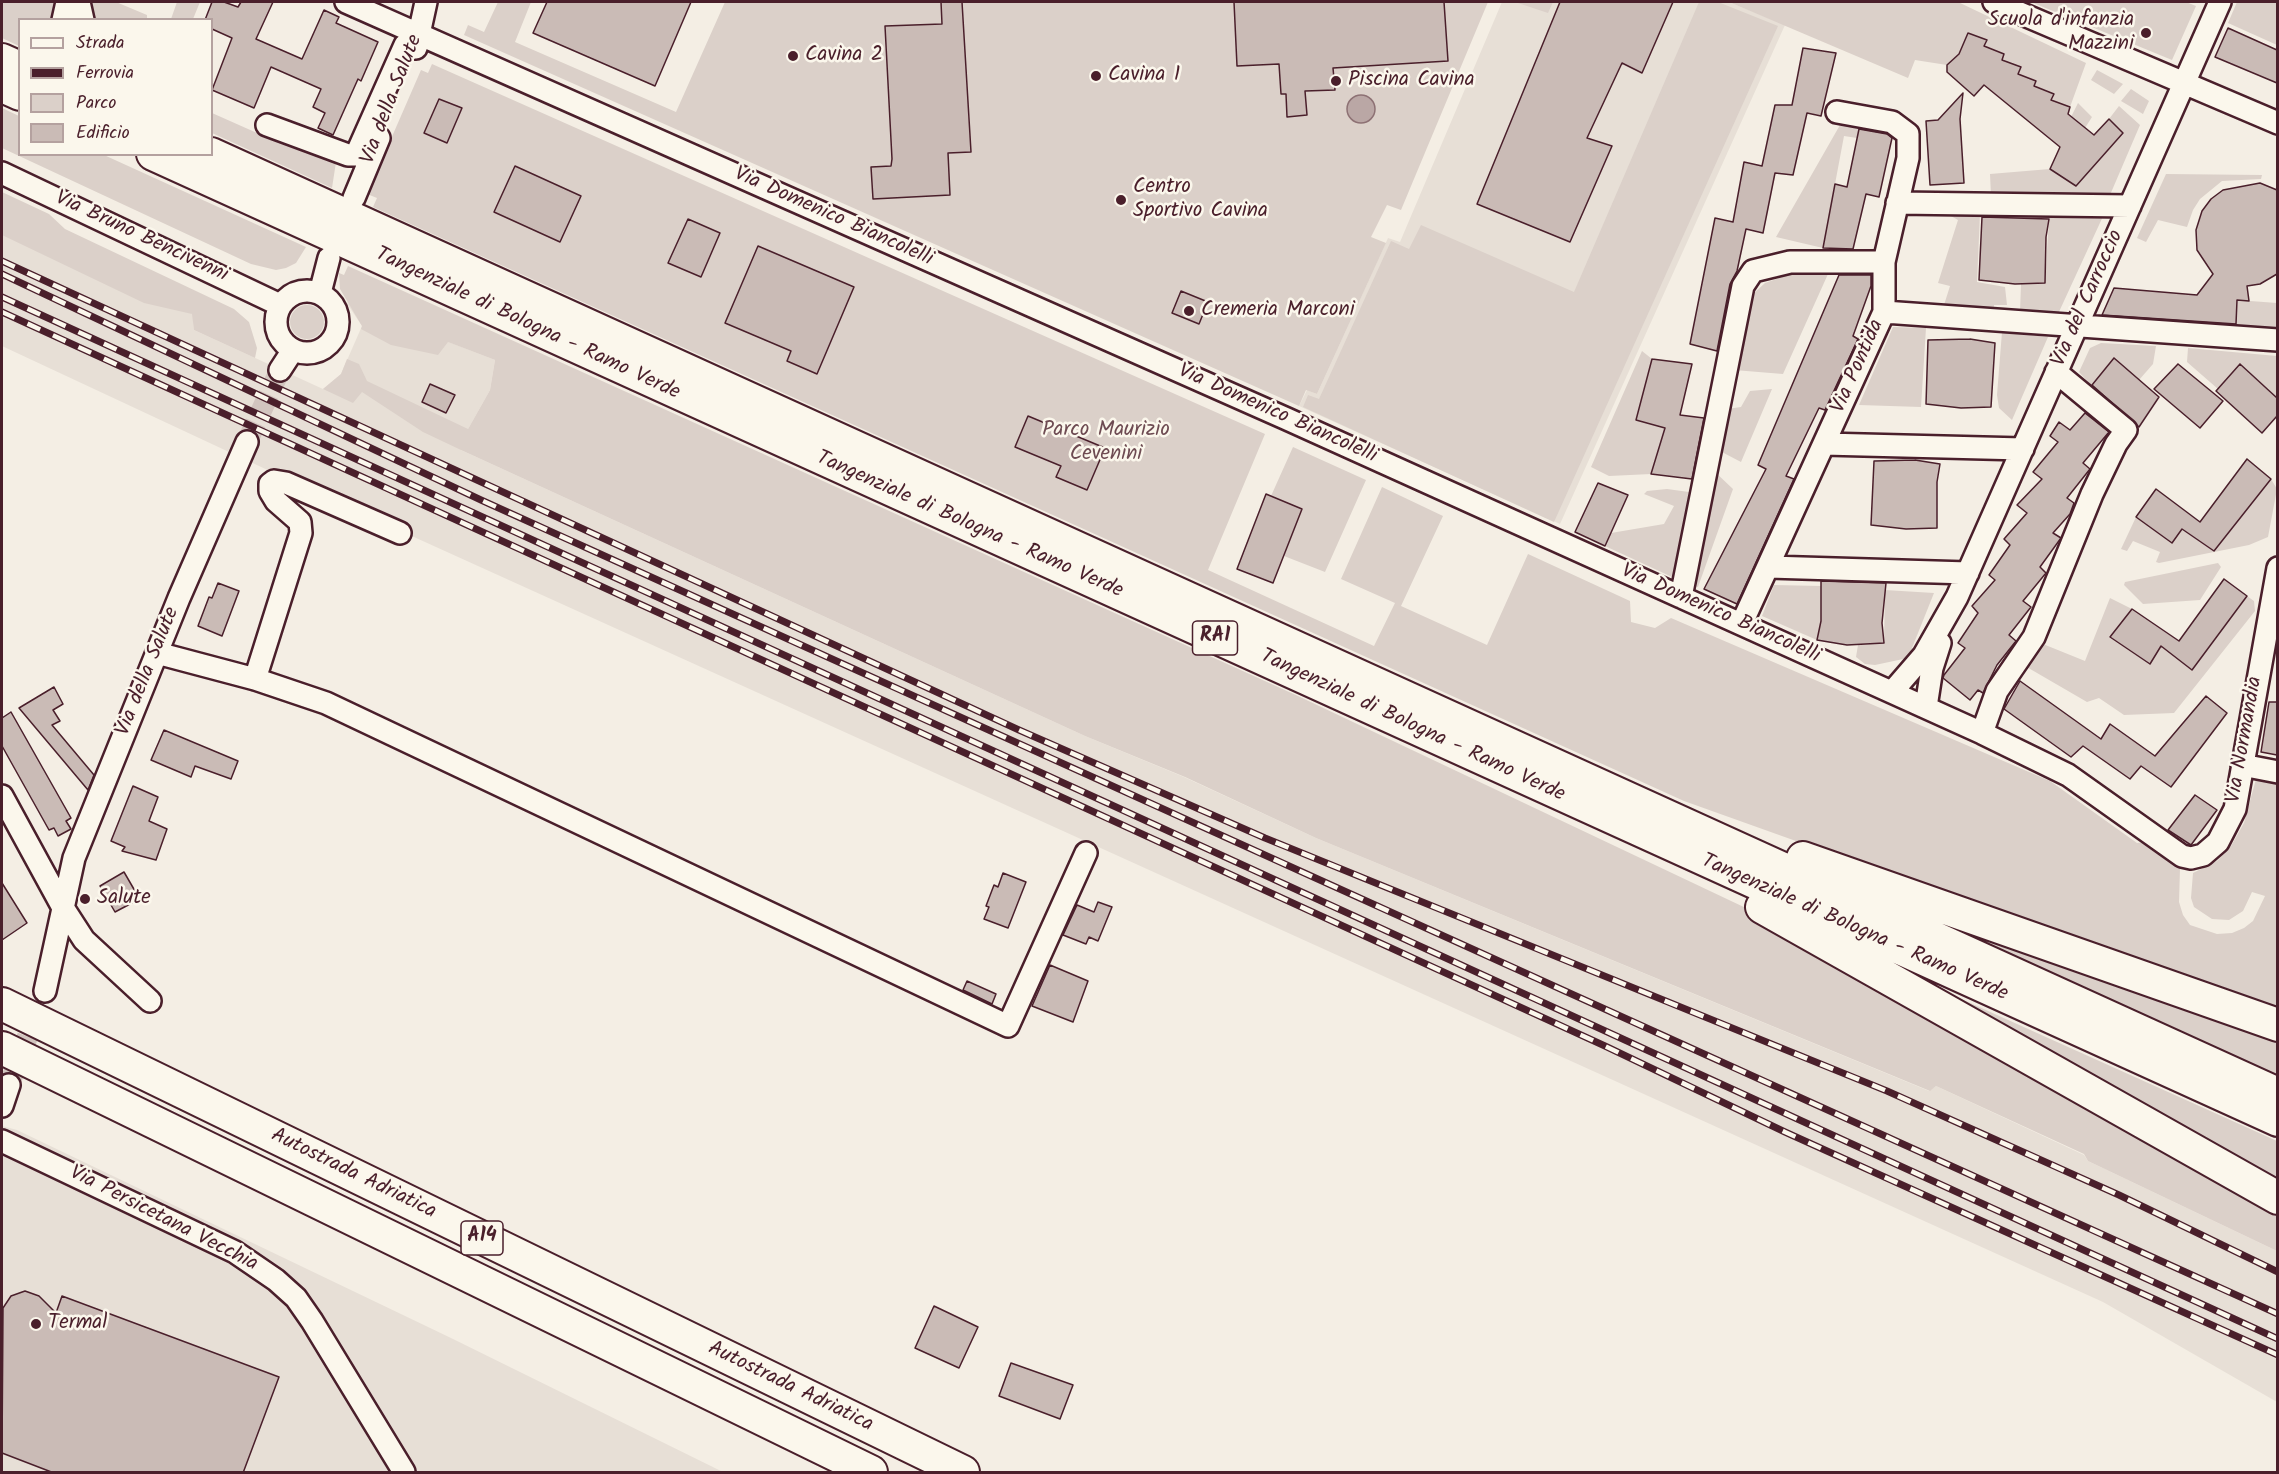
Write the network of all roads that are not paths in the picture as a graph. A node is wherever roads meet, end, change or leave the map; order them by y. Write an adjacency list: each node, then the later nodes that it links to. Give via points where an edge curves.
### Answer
1 (67, 2): 7 (street)
2 (79, 2): 8 (street)
3 (346, 2): 9 (street, Via Domenico Biancolelli)
4 (426, 2): 9 (street, Via della Salute)
5 (1994, 2): 12 (street)
6 (2220, 2): 12 (street, Via del Carroccio)
7 (63, 18)
8 (83, 18)
9 (420, 35): 17 (street, via 405,45 356,155); 21 (street, Via della Salute); 41 (street, Via Domenico Biancolelli)
10 (2, 60): 11 (highway)
11 (18, 67)
12 (2183, 84): 16 (street); 23 (street, Via del Carroccio)
13 (2, 86): 14 (highway)
14 (18, 93)
15 (1837, 112): 22 (street, Via Pontida, via 1892,122 1908,134 1908,158)
16 (2277, 123)
17 (267, 125)
18 (213, 155): 51 (highway, Tangenziale di Bologna - Ramo Verde / RA1)
19 (157, 156): 52 (highway, Tangenziale di Bologna - Ramo Verde / RA1)
20 (2, 173): 27 (street, Via Bruno Bencivenni)
21 (354, 198)
22 (1897, 203): 23 (street); 25 (street, Via Pontida)
23 (2130, 206): 29 (street, Via del Carroccio)
24 (329, 258): 26 (street)
25 (1884, 262): 28 (street, Via Pontida); 41 (street, via 1790,262 1753,271 1743,286)
26 (320, 293): 27 (street, via 302,291); 31 (street, via 334,306 336,335 322,350)
27 (280, 305): 31 (street, via 276,326 285,344)
28 (1884, 312): 29 (street); 35 (street, Via Pontida)
29 (2078, 325): 30 (street); 33 (street, Via del Carroccio)
30 (2277, 340)
31 (293, 350): 32 (street)
32 (280, 370)
33 (2056, 372): 36 (street, Via del Carroccio); 48 (street, via 2126,430 2092,494 2034,637 1997,691)
34 (248, 442): 44 (street, Via della Salute)
35 (1824, 444): 36 (street); 38 (street, Via Pontida)
36 (2023, 449): 40 (street, Via del Carroccio)
37 (400, 533): 45 (street, via 286,483 270,484 276,501 300,522 301,533)
38 (1769, 567): 40 (street); 43 (street, Via Pontida)
39 (2277, 568): 49 (street, Via Normandia)
40 (1968, 573): 42 (street, Via del Carroccio)
41 (1681, 597): 43 (street, Via Domenico Biancolelli)
42 (1957, 597): 46 (street, Via del Carroccio, via 1924,655); 47 (street, Via del Carroccio, via 1932,668)
43 (1742, 623): 46 (street, Via Domenico Biancolelli)
44 (157, 652): 45 (street); 56 (street, Via della Salute, via 78,848)
45 (255, 679): 54 (street, via 326,703 1008,1026)
46 (1892, 692): 47 (street, Via Domenico Biancolelli)
47 (1926, 707): 48 (street, Via Domenico Biancolelli)
48 (1982, 733): 55 (street, Via Domenico Biancolelli, via 2068,775 2182,856)
49 (2242, 765): 50 (street); 55 (street, Via Normandia, via 2230,821 2218,842 2203,855)
50 (2277, 772)
51 (1573, 774): 60 (highway); 63 (highway, Tangenziale di Bologna - Ramo Verde / RA1)
52 (1531, 782): 65 (highway, Tangenziale di Bologna - Ramo Verde / RA1); 67 (highway, via 1762,907)
53 (2, 796): 56 (street)
54 (1086, 853)
55 (2191, 858)
56 (62, 906): 57 (street, Via della Salute); 58 (street, via 84,940)
57 (45, 991)
58 (150, 1001)
59 (2, 1004): 70 (highway, Autostrada Adriatica / A14)
60 (2277, 1025)
61 (2, 1048): 69 (highway, Autostrada Adriatica / A14)
62 (9, 1085): 64 (street)
63 (2277, 1094)
64 (2, 1106)
65 (2277, 1120)
66 (2, 1141): 68 (street, Via Persicetana Vecchia, via 236,1252 276,1280 312,1320)
67 (2277, 1198)
68 (404, 1473)
69 (871, 1473)
70 (963, 1473)

